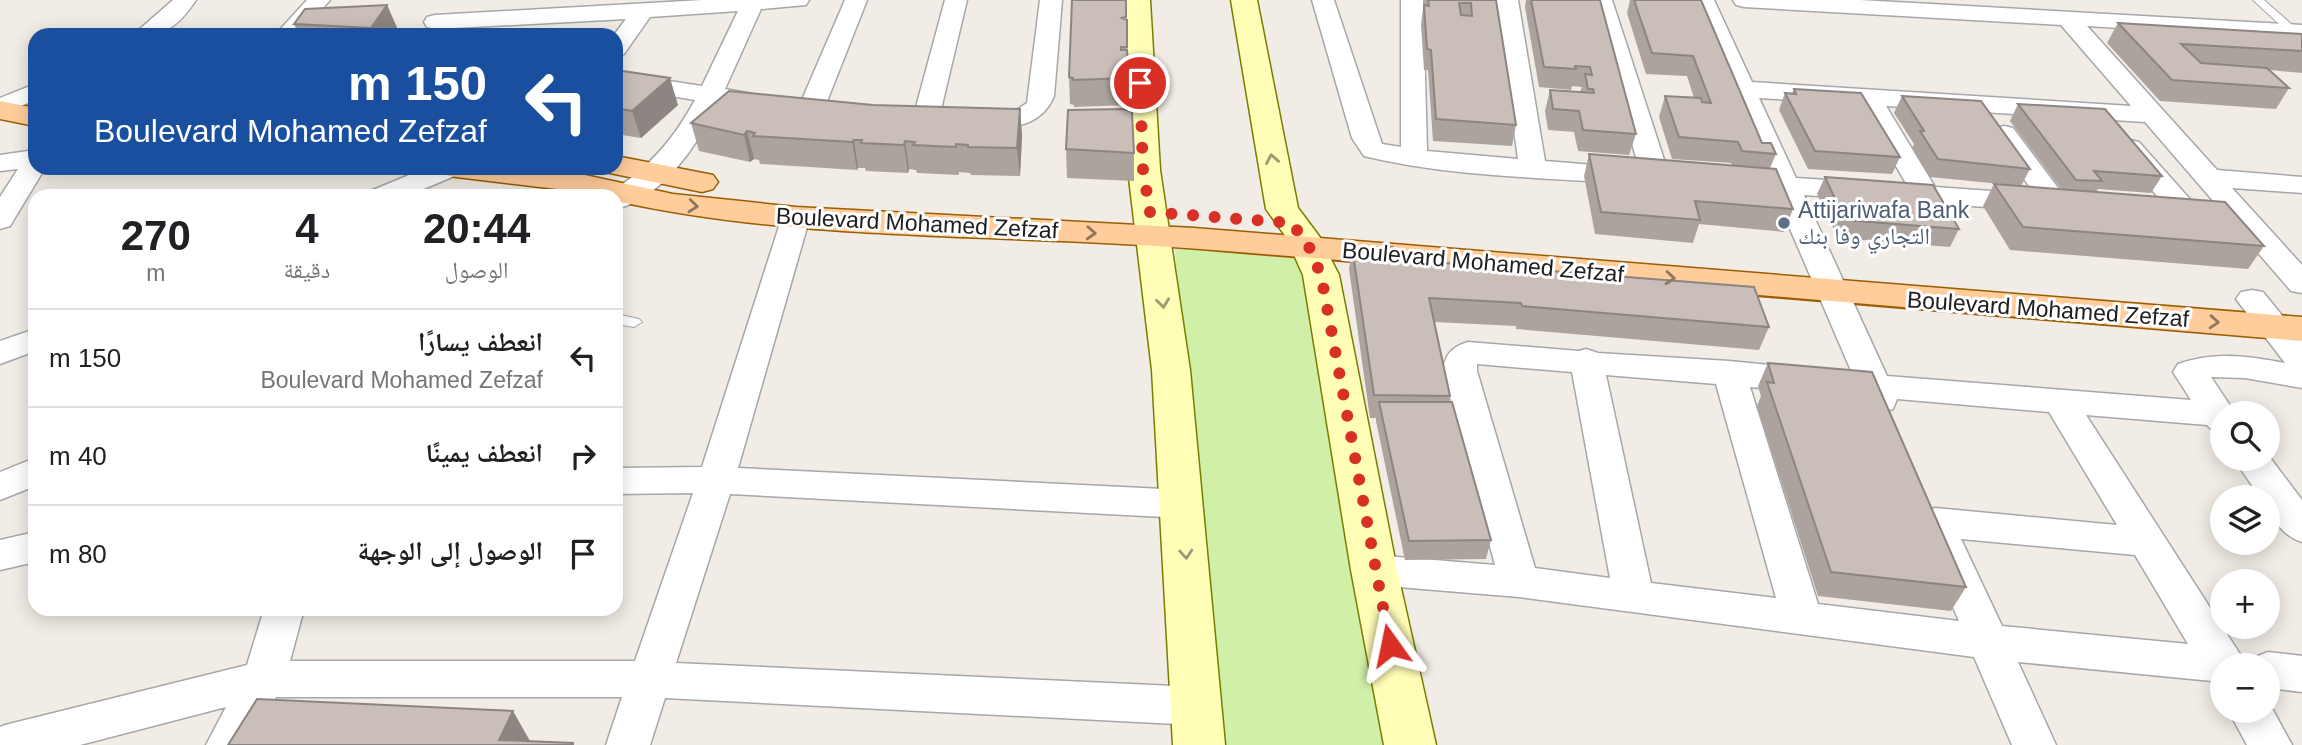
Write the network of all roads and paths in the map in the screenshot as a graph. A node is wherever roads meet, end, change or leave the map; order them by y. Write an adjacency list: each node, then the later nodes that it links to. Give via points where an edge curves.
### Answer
1 (185, 0): 22 (street)
2 (319, 0): 23 (street)
3 (459, 0): 24 (street)
4 (754, 0): 5 (street); 19 (street); 31 (street)
5 (797, 0)
6 (856, 0): 36 (street)
7 (956, 0): 42 (street)
8 (1051, 0): 42 (street, via 1042,96 1035,111 1027,117 996,119)
9 (1138, 0): 65 (street, via 1143,170)
10 (1244, 0): 66 (street, one-way to 10, via 1279,197)
11 (1323, 0): 43 (street, via 1368,145 1378,152)
12 (1412, 0): 43 (street)
13 (1507, 0): 46 (street)
14 (1601, 0): 52 (street)
15 (1703, 0): 30 (street)
16 (1744, 0): 18 (street)
17 (2258, 0): 25 (lane)
18 (2022, 8): 20 (street)
19 (644, 10): 21 (street); 26 (street)
20 (2068, 19): 25 (street); 40 (street)
21 (534, 26): 24 (street)
22 (155, 28)
23 (293, 28)
24 (428, 28)
25 (2298, 32)
26 (623, 39)
27 (623, 81): 31 (street)
28 (0, 83): 29 (main road)
29 (28, 89)
30 (1741, 89): 33 (street); 54 (street)
31 (709, 94): 36 (street); 48 (street)
32 (28, 95): 35 (street)
33 (1868, 97): 34 (street); 57 (street)
34 (1981, 104): 38 (street); 58 (street)
35 (0, 109): 39 (main road)
36 (811, 109): 37 (street)
37 (837, 111)
38 (2099, 112): 40 (street); 61 (street)
39 (28, 115)
40 (2152, 115): 51 (street)
41 (900, 116): 42 (street)
42 (926, 118)
43 (1414, 158): 46 (street)
44 (28, 161): 45 (street)
45 (0, 163)
46 (1533, 170): 52 (street)
47 (28, 172): 64 (street)
48 (657, 174): 55 (main road, Boulevard Mohamed Zefzaf); 65 (main road, Boulevard Mohamed Zefzaf, via 710,184)
49 (432, 175): 56 (street)
50 (520, 175): 55 (main road, Boulevard Mohamed Zefzaf)
51 (2207, 178): 53 (street); 62 (street)
52 (1682, 180): 54 (street)
53 (2302, 185)
54 (1787, 186): 57 (street); 67 (street)
55 (619, 187): 63 (main road, Boulevard Mohamed Zefzaf, one-way to 63, via 673,204)
56 (400, 189)
57 (1926, 195): 58 (street)
58 (2056, 204): 59 (street)
59 (2083, 206)
60 (2148, 210): 61 (street)
61 (2186, 212): 62 (street)
62 (2241, 216): 68 (street)
63 (796, 217): 65 (main road, Boulevard Mohamed Zefzaf, one-way to 65); 86 (street)
64 (0, 220)
65 (1153, 224): 66 (main road, Boulevard Mohamed Zefzaf); 89 (street, one-way to 89)
66 (1300, 235): 67 (main road, Boulevard Mohamed Zefzaf); 94 (street, via 1321,275)
67 (1828, 278): 70 (main road, Boulevard Mohamed Zefzaf); 79 (street)
68 (2302, 284)
69 (2302, 303): 70 (main road, Boulevard Mohamed Zefzaf)
70 (2275, 318): 76 (street)
71 (623, 321): 72 (lane)
72 (634, 323)
73 (28, 342): 74 (street)
74 (0, 353)
75 (1586, 360): 77 (street); 95 (street, via 1477,352 1461,360 1460,371); 96 (street)
76 (2302, 362)
77 (1729, 372): 79 (street); 98 (street)
78 (2302, 377): 81 (street, via 2235,366 2199,367 2190,372)
79 (1874, 384): 80 (street); 83 (street)
80 (2059, 400): 82 (street); 91 (street)
81 (2210, 402)
82 (2210, 416)
83 (1896, 434)
84 (2260, 471): 90 (street)
85 (28, 474): 88 (street)
86 (716, 480): 87 (street); 89 (street); 105 (street)
87 (623, 481)
88 (0, 487)
89 (1183, 504): 107 (street, one-way to 107)
90 (2302, 528)
91 (2147, 542): 99 (street, via 1929,509); 100 (street)
92 (28, 549): 93 (street)
93 (0, 555)
94 (1374, 570): 95 (street); 111 (street)
95 (1519, 582): 96 (street)
96 (1634, 597): 98 (street)
97 (282, 616): 104 (street)
98 (1801, 618): 99 (street)
99 (1990, 642): 101 (street); 112 (street)
100 (2216, 653)
101 (2210, 664)
102 (2280, 671): 103 (street)
103 (2302, 674)
104 (264, 679): 105 (street); 108 (street); 109 (street)
105 (648, 679): 107 (street); 110 (street)
106 (2257, 723): 113 (street)
107 (1197, 725)
108 (5, 745)
109 (228, 745)
110 (628, 745)
111 (1410, 745)
112 (2034, 745)
113 (2270, 745)

